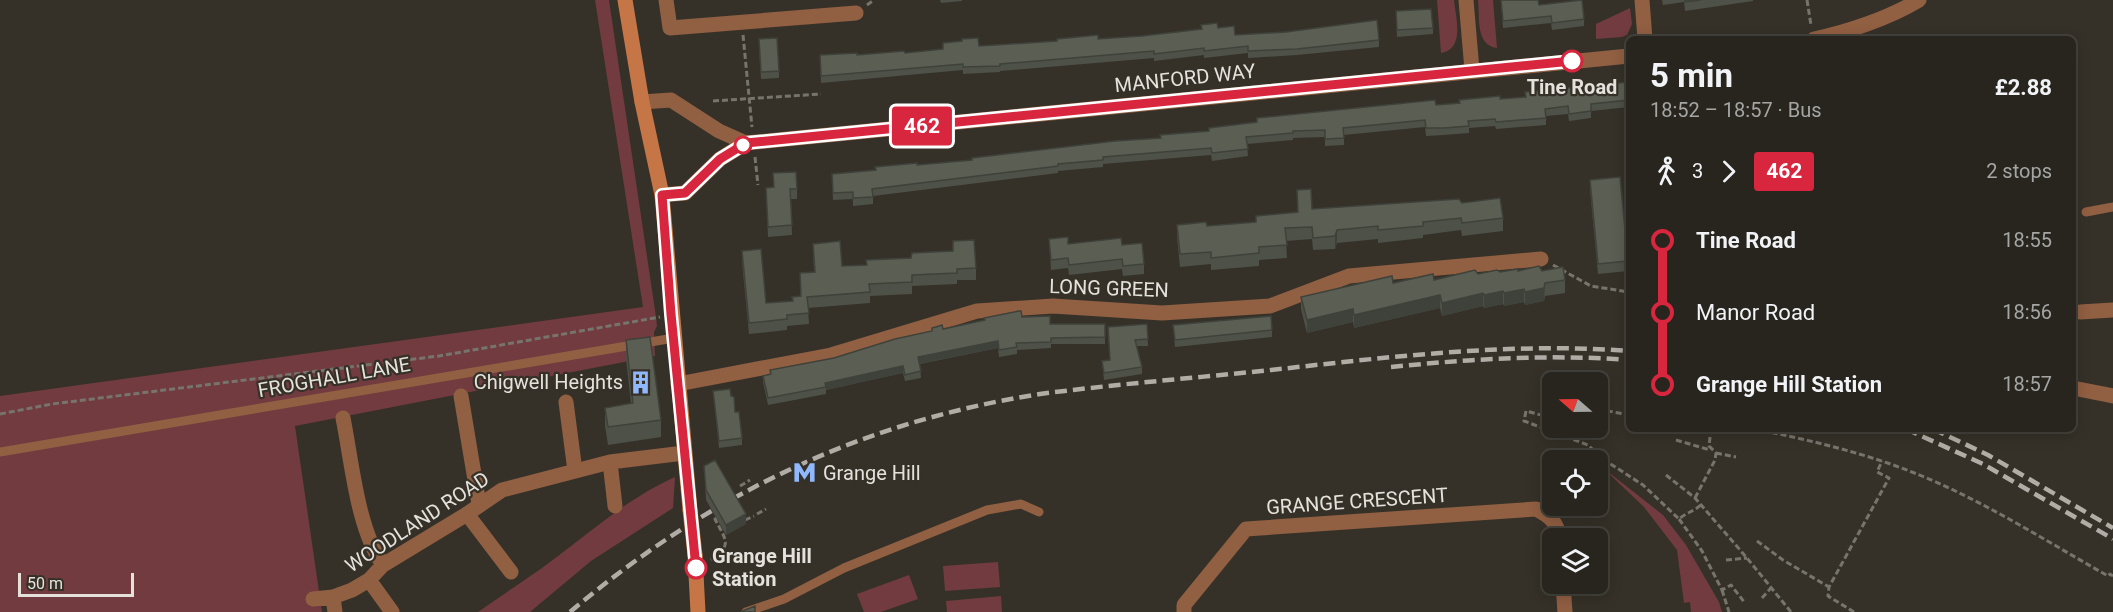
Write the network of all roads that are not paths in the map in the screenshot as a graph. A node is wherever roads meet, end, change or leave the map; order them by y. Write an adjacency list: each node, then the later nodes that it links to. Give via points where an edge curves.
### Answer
1 (625, 0): 13 (main road)
2 (666, 0): 6 (street, via 670,28)
3 (1466, 0): 12 (street)
4 (1642, 0): 8 (street)
5 (1919, 0): 10 (street)
6 (856, 13)
7 (1813, 34): 9 (street)
8 (1645, 36)
9 (1828, 36)
10 (1838, 36)
11 (1626, 56): 12 (street, MANFORD WAY)
12 (1472, 70): 14 (street, MANFORD WAY)
13 (642, 102): 14 (street, MANFORD WAY, via 671,100 719,131); 15 (main road)
14 (750, 143): 15 (street, MANFORD WAY, via 720,159 685,193)
15 (662, 195): 21 (main road)
16 (2113, 207): 17 (lane)
17 (2086, 212)
18 (1541, 259): 22 (street, LONG GREEN, via 1348,276 1269,306 1162,313 1053,306 976,311 831,355)
19 (2113, 310): 20 (street)
20 (2080, 312)
21 (674, 338): 22 (main road); 28 (lane, FROGHALL LANE)
22 (678, 384): 29 (main road)
23 (2076, 389): 25 (street)
24 (461, 396): 33 (street)
25 (2113, 396)
26 (566, 402): 31 (street)
27 (343, 418): 36 (street, via 366,532)
28 (0, 452)
29 (684, 453): 30 (street, WOODLAND ROAD); 43 (main road, bridge)
30 (610, 462): 31 (street, WOODLAND ROAD); 32 (street)
31 (574, 471): 33 (street, WOODLAND ROAD, via 502,490)
32 (615, 506)
33 (473, 509): 36 (street, WOODLAND ROAD); 37 (street)
34 (1040, 512): 44 (lane, via 1021,504 987,510)
35 (1557, 528): 45 (street, GRANGE CRESCENT, via 1550,516 1536,509 1246,529 1184,605)
36 (383, 565): 38 (street, WOODLAND ROAD)
37 (511, 572)
38 (369, 580): 41 (street, WOODLAND ROAD); 42 (street)
39 (1564, 594): 46 (street)
40 (313, 599): 41 (street, WOODLAND ROAD)
41 (334, 604)
42 (392, 612)
43 (698, 612)
44 (746, 612)
45 (1184, 612)
46 (1565, 612)

